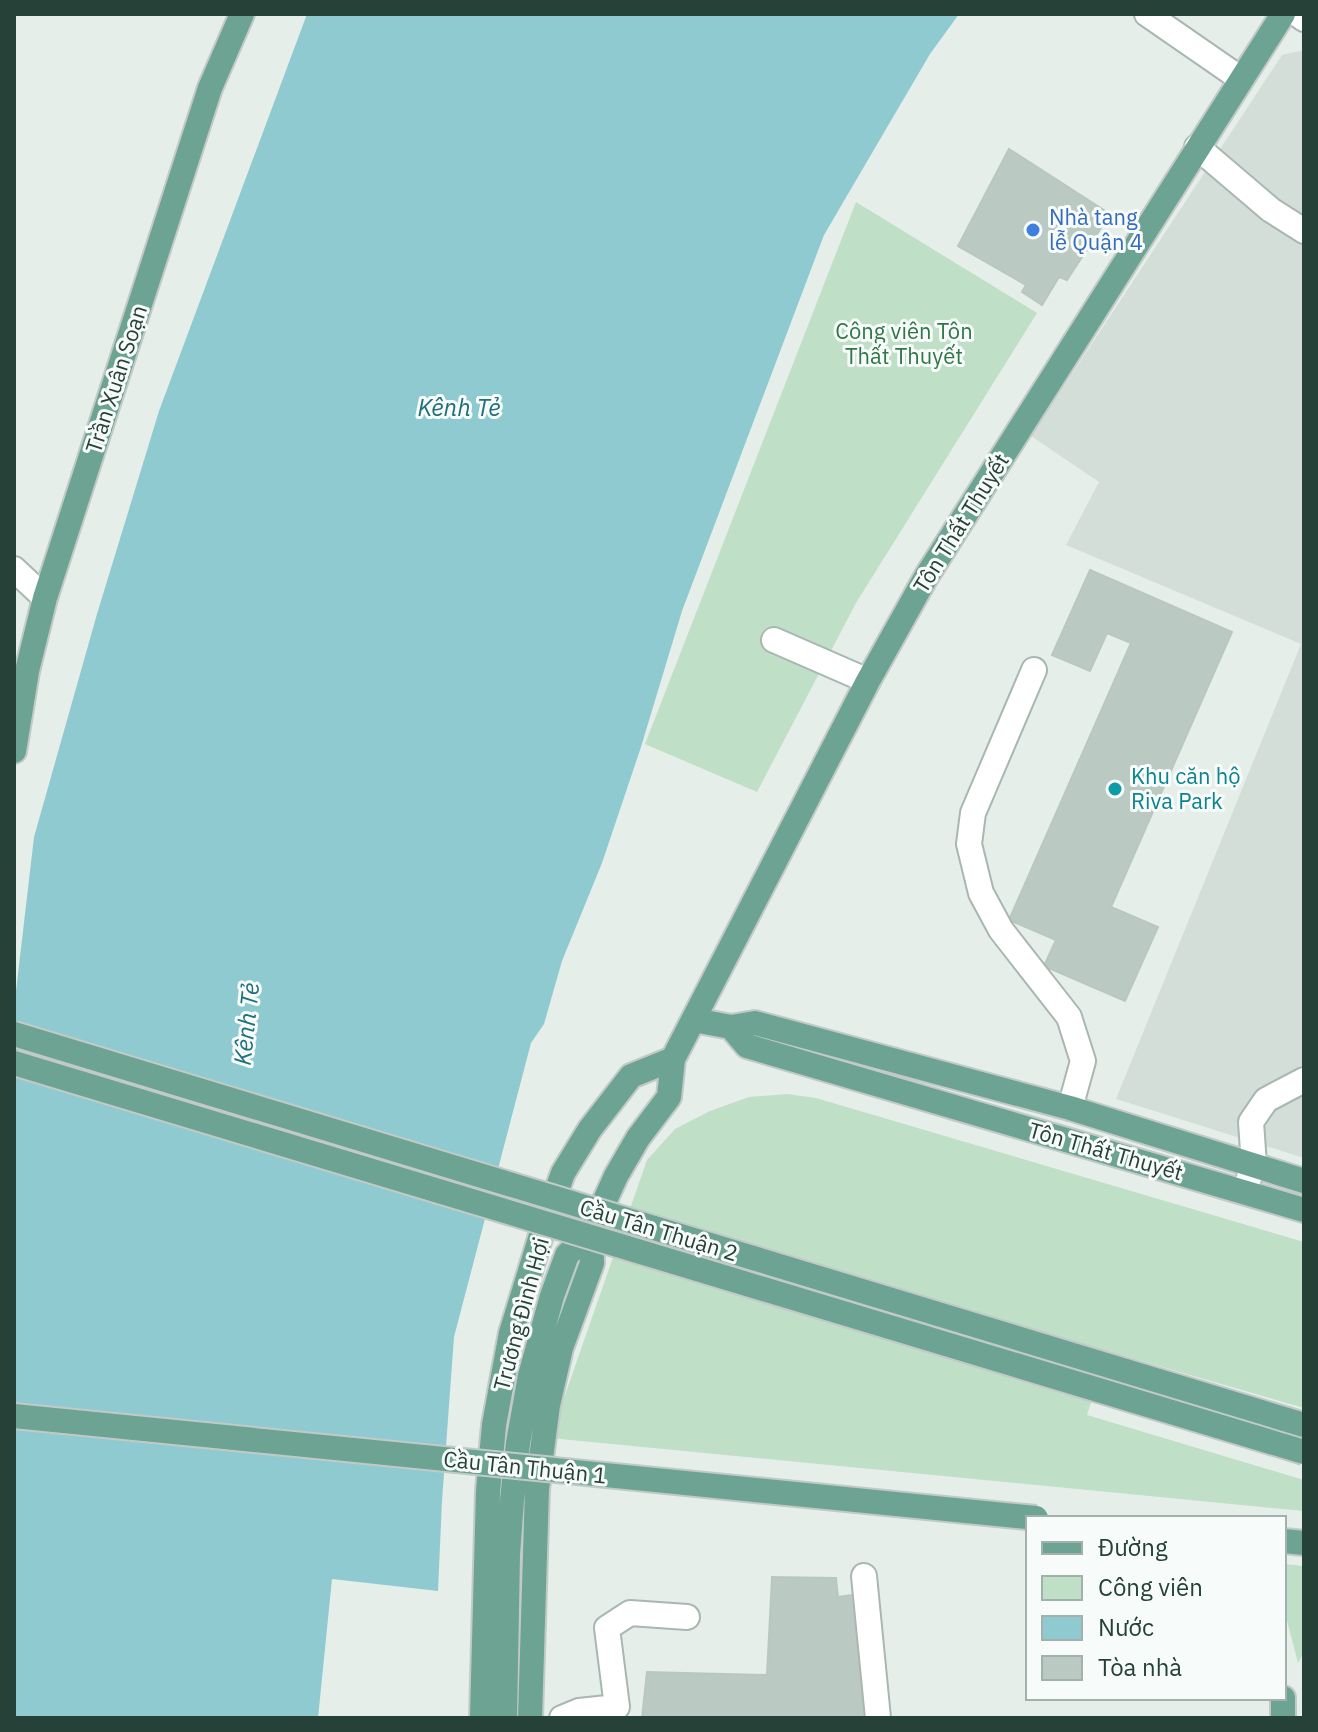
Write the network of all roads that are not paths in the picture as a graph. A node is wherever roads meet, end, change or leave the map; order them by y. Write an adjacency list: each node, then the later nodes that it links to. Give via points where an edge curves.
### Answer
1 (242, 14): 11 (main road, Trần Xuân Soạn, via 206,100)
2 (1147, 14): 6 (street)
3 (1283, 14): 6 (main road, Tôn Thất Thuyết)
4 (1297, 14): 5 (street)
5 (1304, 19)
6 (1241, 79): 7 (main road, Tôn Thất Thuyết)
7 (1197, 147): 8 (street); 14 (main road, Tôn Thất Thuyết, via 926,577)
8 (1304, 231)
9 (14, 569): 11 (street)
10 (14, 597): 11 (street)
11 (45, 598): 15 (main road, Trần Xuân Soạn)
12 (774, 640): 14 (street)
13 (1034, 670): 22 (street, via 973,813 969,844 981,893 1001,930 1069,1017 1083,1061)
14 (868, 681): 16 (main road, Tôn Thất Thuyết)
15 (14, 751)
16 (694, 1020): 17 (main road, Tôn Thất Thuyết); 19 (main road, Trương Đình Hợi)
17 (731, 1027): 22 (main road, Tôn Thất Thuyết, via 755,1023); 25 (main road, Tôn Thất Thuyết, via 747,1046)
18 (14, 1034): 29 (main road, Cầu Tân Thuận 2, bridge)
19 (673, 1059): 27 (main road, Trương Đình Hợi, via 669,1097 638,1138); 36 (main road, Trương Đình Hợi, via 631,1076 590,1129 563,1173 522,1295 504,1362 489,1478)
20 (14, 1063): 30 (main road, Cầu Tân Thuận 2, bridge)
21 (1304, 1080): 23 (street, via 1266,1100 1251,1122)
22 (1070, 1108): 23 (main road, Tôn Thất Thuyết)
23 (1254, 1165): 24 (main road, Tôn Thất Thuyết); 25 (street)
24 (1304, 1181)
25 (1244, 1191): 26 (main road, Tôn Thất Thuyết)
26 (1304, 1210)
27 (591, 1231): 34 (main road, Trương Đình Hợi, via 567,1255 527,1389 512,1500); 35 (main road, Trương Đình Hợi, via 592,1263 561,1348 548,1405 537,1489)
28 (14, 1416): 31 (main road, Cầu Tân Thuận 1, bridge)
29 (1304, 1425)
30 (1304, 1452)
31 (1026, 1517)
32 (864, 1576): 40 (street)
33 (687, 1617): 39 (street, via 630,1613 607,1628 617,1707)
34 (507, 1627): 35 (main road); 37 (main road, Trương Đình Hợi)
35 (532, 1627): 38 (main road, Trương Đình Hợi)
36 (482, 1718)
37 (505, 1718)
38 (530, 1718)
39 (562, 1718)
40 (878, 1718)

